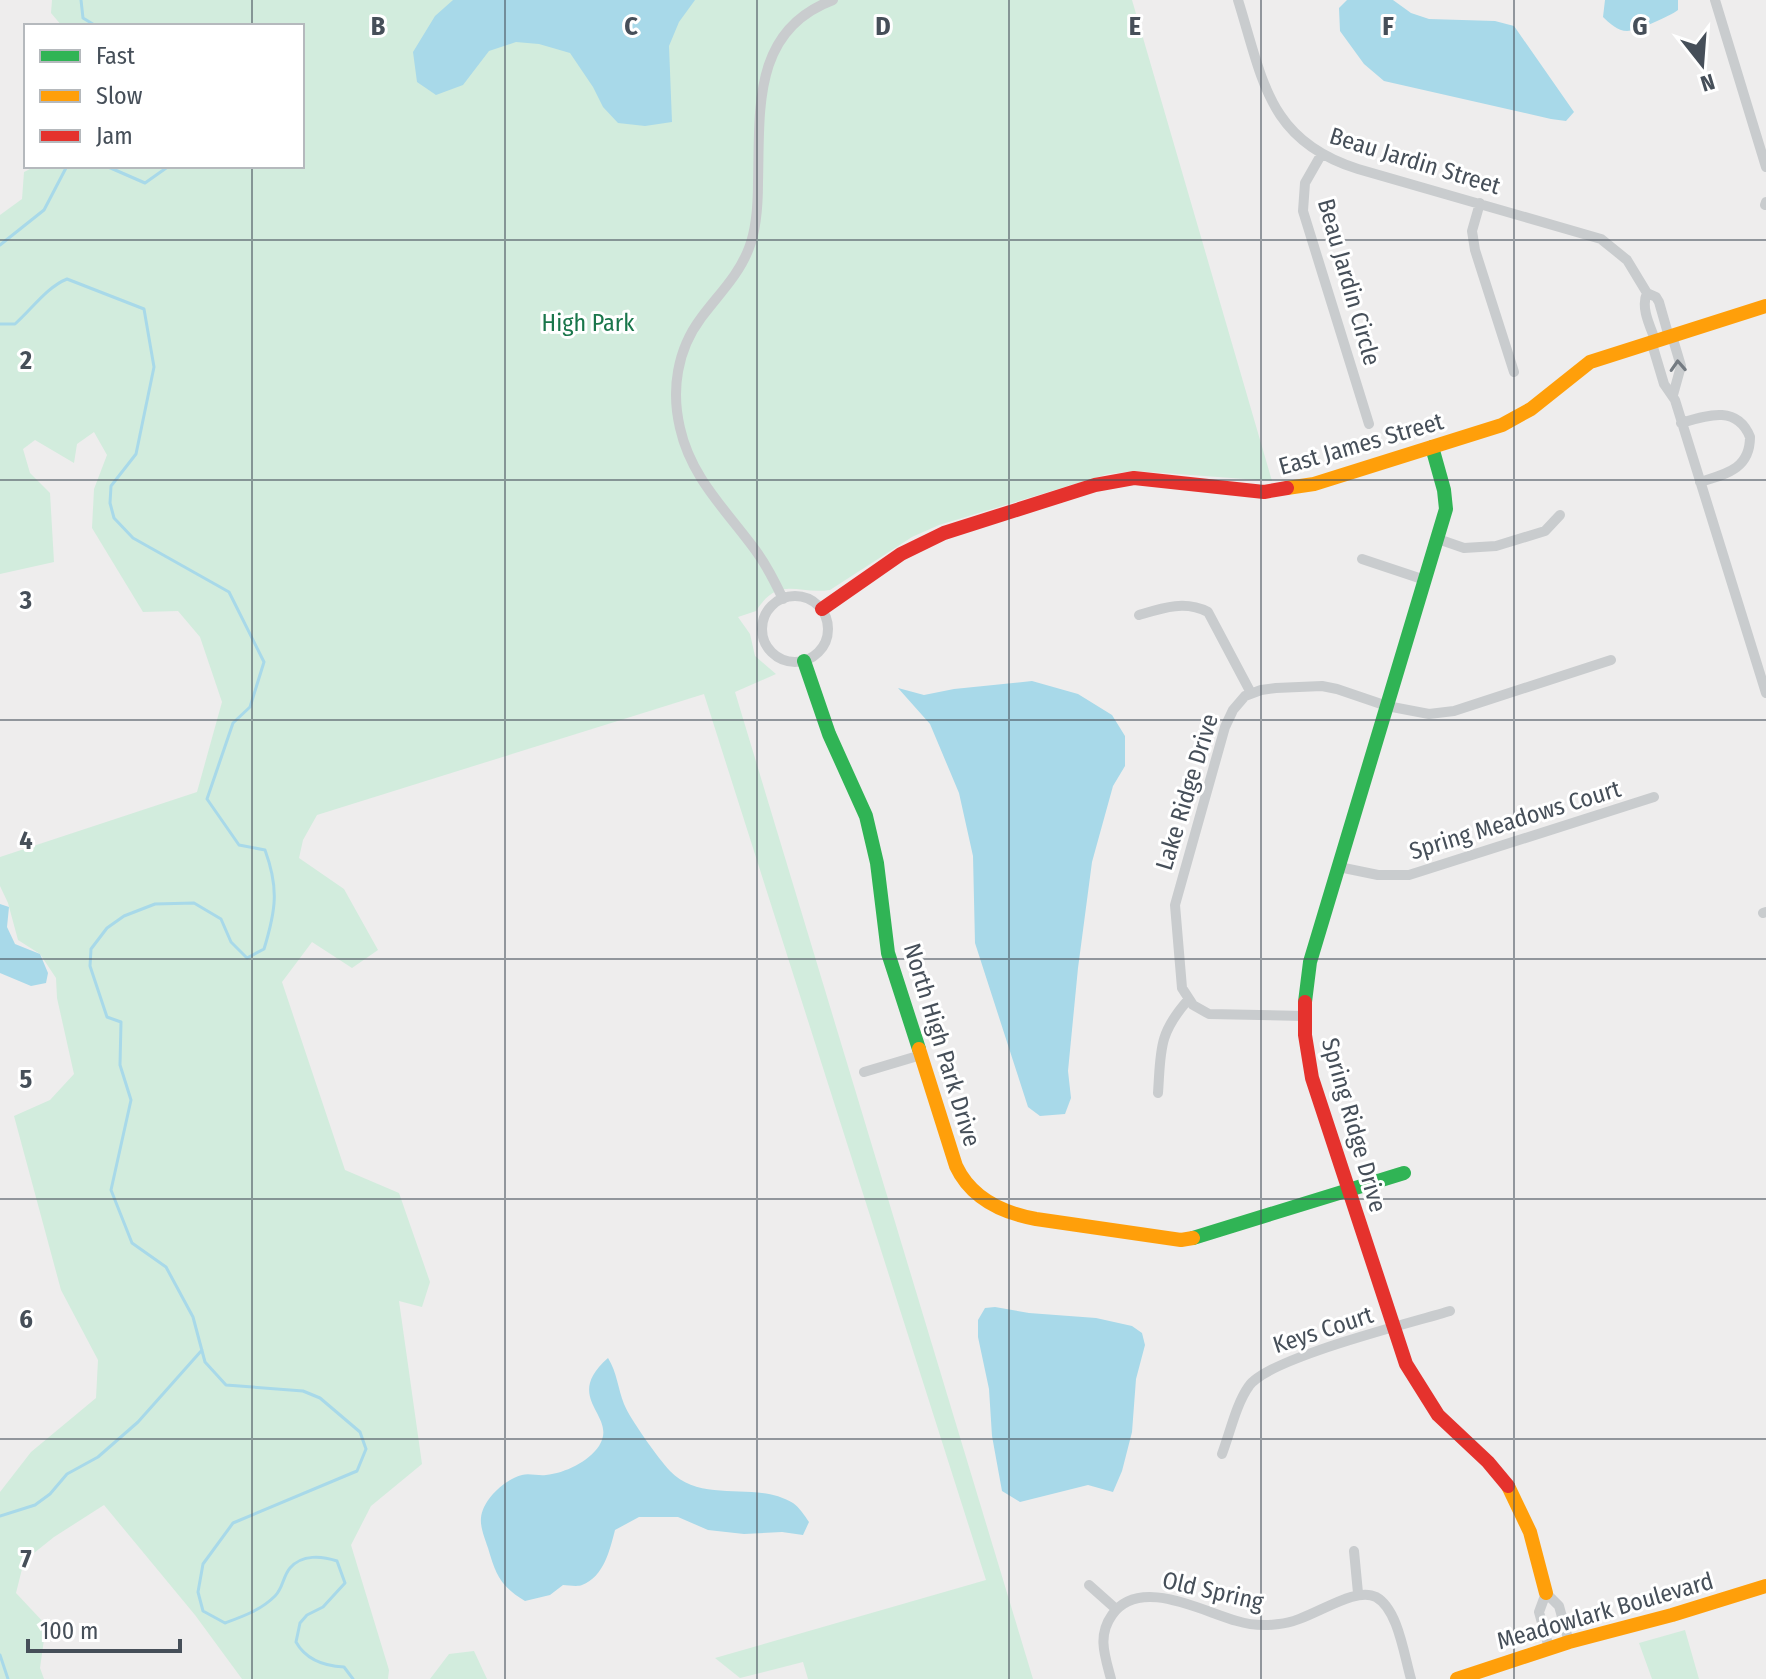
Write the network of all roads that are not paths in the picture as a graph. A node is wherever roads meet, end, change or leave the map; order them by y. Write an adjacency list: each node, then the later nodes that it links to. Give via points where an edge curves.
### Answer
1 (833, 0): 19 (street, via 791,24 771,57 762,91 751,245 688,339 676,377 679,427 689,457 757,552)
2 (1238, 0): 4 (street, Beau Jardin Street, via 1271,101 1288,128)
3 (1715, 0): 5 (street)
4 (1321, 155): 6 (street, Beau Jardin Street); 12 (street, Beau Jardin Circle, via 1305,183 1303,211)
5 (1766, 167)
6 (1480, 203): 8 (street, Beau Jardin Street, via 1601,239 1627,260 1647,293 1656,297); 9 (street, via 1472,231 1475,250)
7 (1766, 306): 8 (street, East James Street)
8 (1662, 340): 10 (street, via 1664,384); 10 (street, one-way to 8, via 1681,366); 13 (street, East James Street, via 1590,362 1517,418)
9 (1514, 372)
10 (1673, 395): 11 (street)
11 (1681, 423): 14 (street); 14 (street, via 1729,415 1750,437 1746,460 1737,469)
12 (1369, 424)
13 (1432, 447): 16 (street, Spring Ridge Drive, via 1446,509); 20 (street, East James Street, via 1282,491 1134,478 1095,485 944,533 901,554)
14 (1700, 482): 25 (street)
15 (1560, 515): 16 (street, via 1545,531 1496,546 1464,548)
16 (1438, 539): 18 (street, Spring Ridge Drive)
17 (1362, 559): 18 (street)
18 (1425, 580): 26 (street, Spring Ridge Drive)
19 (783, 599): 20 (street, via 803,596); 23 (street, via 769,609 761,633 775,655)
20 (822, 609): 23 (street, via 826,639)
21 (1139, 615): 24 (street, via 1187,605 1208,612)
22 (1611, 660): 26 (street, via 1454,711 1429,714)
23 (804, 661): 31 (street, North High Park Drive, via 866,816 888,953)
24 (1251, 693): 26 (street, via 1322,686); 29 (street, Lake Ridge Drive, via 1238,703 1225,727 1175,905 1179,976)
25 (1766, 693)
26 (1387, 706): 28 (street, Spring Ridge Drive)
27 (1654, 797): 28 (street, Spring Meadows Court, via 1409,875)
28 (1339, 867): 30 (street, Spring Ridge Drive, via 1304,985)
29 (1188, 1000): 30 (street, via 1216,1015); 33 (street, via 1163,1038)
30 (1305, 1016): 35 (street, Spring Ridge Drive, via 1312,1078)
31 (921, 1055): 32 (street); 35 (street, North High Park Drive, via 962,1179 988,1203 1019,1216 1181,1240)
32 (864, 1072)
33 (1158, 1093)
34 (1404, 1173): 35 (street)
35 (1348, 1191): 37 (street, Spring Ridge Drive)
36 (1450, 1311): 37 (street, Keys Court)
37 (1394, 1328): 38 (street, Keys Court, via 1266,1371 1247,1390); 43 (street, Spring Ridge Drive, via 1406,1364 1429,1402 1515,1497)
38 (1222, 1454)
39 (1354, 1551): 42 (street)
40 (1089, 1585): 44 (street)
41 (1766, 1586): 45 (street, Meadowlark Boulevard)
42 (1358, 1593): 44 (street, Old Spring, via 1275,1625 1240,1622 1152,1596); 48 (street, via 1373,1596 1390,1609)
43 (1546, 1593): 45 (street, Spring Ridge Drive, via 1559,1606); 46 (street, Spring Ridge Drive, via 1539,1612)
44 (1116, 1609): 47 (street, via 1102,1639)
45 (1569, 1642): 46 (street, Meadowlark Boulevard)
46 (1549, 1648): 49 (street, Meadowlark Boulevard)
47 (1111, 1679)
48 (1411, 1679)
49 (1457, 1679)

